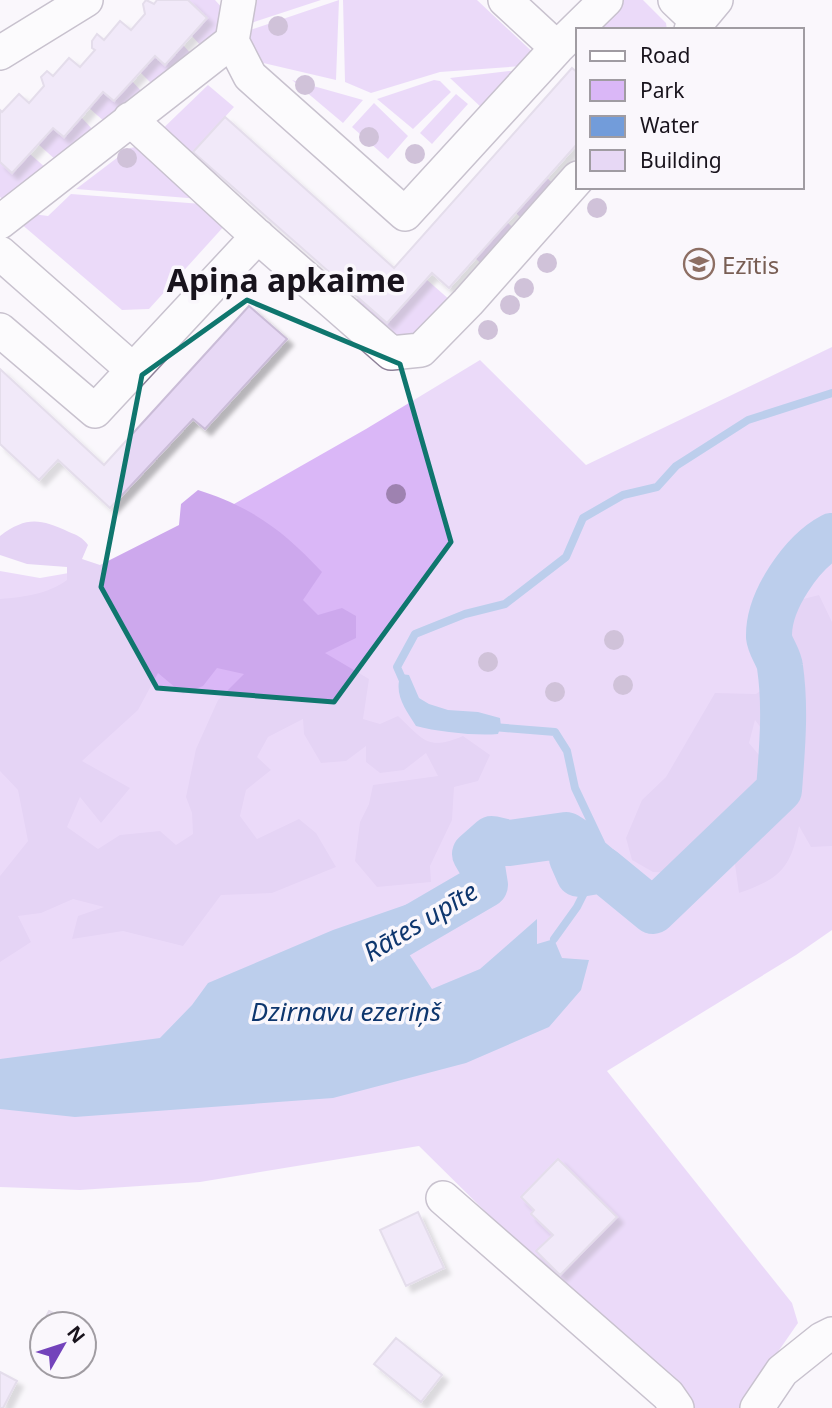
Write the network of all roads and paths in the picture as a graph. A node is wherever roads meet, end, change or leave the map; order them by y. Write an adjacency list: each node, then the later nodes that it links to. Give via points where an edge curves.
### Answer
1 (86, 0): 8 (street)
2 (505, 0): 7 (street)
3 (606, 0): 5 (street)
4 (233, 13): 7 (street, via 250,76 405,214); 9 (street)
5 (577, 28)
6 (576, 29): 7 (street)
7 (557, 48)
8 (0, 53)
9 (130, 119): 11 (street); 12 (street)
10 (576, 180): 12 (street, via 421,350 391,353)
11 (0, 222)
12 (258, 236): 15 (street)
13 (0, 254): 15 (street)
14 (0, 330): 15 (street, via 95,411)
15 (134, 370)
16 (443, 1198): 18 (street, via 668,1395)
17 (832, 1334): 19 (street, via 782,1371)
18 (677, 1408)
19 (757, 1408)

